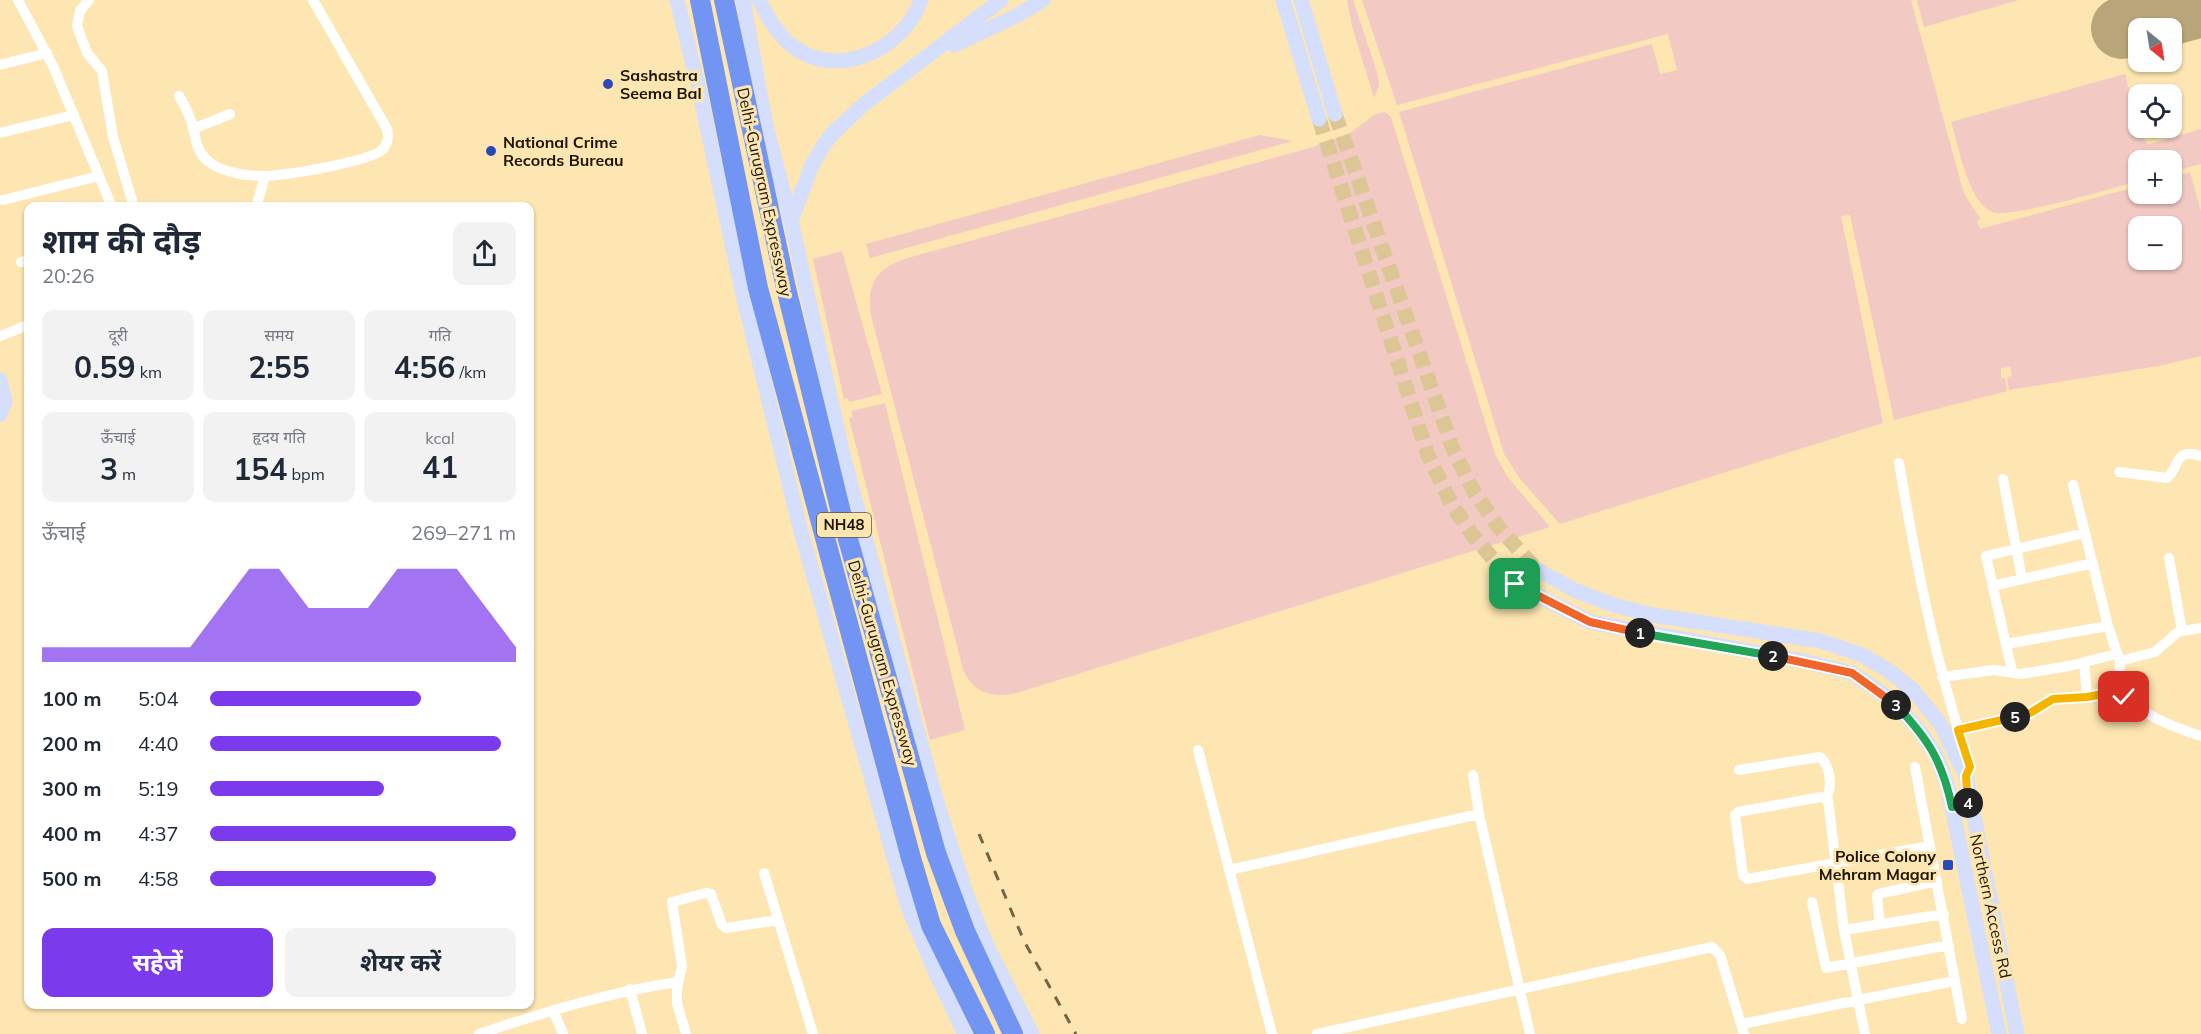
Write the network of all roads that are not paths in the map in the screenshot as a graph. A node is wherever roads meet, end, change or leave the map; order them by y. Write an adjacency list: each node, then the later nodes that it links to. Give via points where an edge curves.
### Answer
1 (18, 0): 14 (street)
2 (89, 0): 28 (street, via 80,11 77,26 87,53 102,71 113,137)
3 (313, 0): 25 (street, via 387,129 388,139 382,149 369,157)
4 (677, 0): 94 (main road, via 743,295 804,539 908,907)
5 (700, 0): 95 (highway, Delhi-Gurugram Expressway / NH48, via 758,288 908,846 931,925)
6 (724, 0): 96 (highway, Delhi-Gurugram Expressway / NH48, via 786,288 844,525 936,853 965,931)
7 (743, 0): 30 (main road, via 766,126)
8 (759, 0): 9 (main road, via 770,21 795,49 836,61 867,56 889,43 906,27)
9 (921, 0)
10 (1001, 0): 16 (main road)
11 (1043, 0): 16 (main road, via 939,53)
12 (1283, 0): 21 (main road)
13 (1301, 0): 19 (main road)
14 (47, 53): 15 (street); 20 (street)
15 (0, 65)
16 (891, 84): 30 (main road, via 848,118 823,146)
17 (179, 96): 22 (street)
18 (230, 114): 22 (street)
19 (1335, 114)
20 (74, 115): 23 (street); 24 (street)
21 (1320, 119)
22 (193, 129): 25 (street, via 200,152 212,164 237,173)
23 (0, 133)
24 (99, 176): 26 (street); 27 (street)
25 (265, 176): 29 (street)
26 (3, 200)
27 (110, 202)
28 (132, 202)
29 (257, 202)
30 (791, 221): 97 (main road, via 844,459 938,803 987,946)
31 (24, 327): 32 (street)
32 (0, 336)
33 (0, 380): 34 (main road, via 5,401)
34 (0, 415)
35 (2201, 456): 37 (street, via 2182,455 2167,478)
36 (1899, 463): 55 (street)
37 (2119, 472)
38 (2003, 479): 41 (street)
39 (2073, 485): 40 (street)
40 (2085, 533): 41 (street); 43 (street)
41 (2016, 549): 45 (street); 47 (street, via 1986,556)
42 (2169, 558): 50 (street)
43 (2093, 563): 45 (street); 48 (street)
44 (1536, 569): 64 (main road, Northern Access Rd, via 1613,605 1653,615 1821,641 1862,656 1912,690 1941,725)
45 (2022, 579): 47 (street)
46 (1515, 584): 67 (main road, Northern Access Rd, via 1590,622 1852,673 1893,701 1920,731 1936,755)
47 (1992, 586): 51 (street)
48 (2108, 626): 51 (street); 52 (street)
49 (2201, 628): 50 (street)
50 (2182, 631): 52 (street, via 2155,652)
51 (2006, 644): 54 (street)
52 (2118, 658): 53 (street); 56 (street)
53 (2084, 662): 54 (street, via 2021,674); 57 (street)
54 (2012, 672): 55 (street, via 1994,670)
55 (1942, 677): 58 (street)
56 (2119, 691): 57 (street); 59 (street, via 2144,712)
57 (2087, 697): 58 (street, via 2053,699 2025,714)
58 (1958, 730): 64 (street, via 1970,767)
59 (2201, 736)
60 (1198, 750): 71 (street)
61 (1916, 767): 69 (street)
62 (1739, 770): 65 (street, via 1820,757 1831,788)
63 (1473, 775): 68 (street)
64 (1966, 776): 66 (main road, Northern Access Rd)
65 (1826, 798): 70 (street); 70 (street, via 1738,812 1734,817 1745,879)
66 (1970, 802): 67 (main road); 103 (main road, Northern Access Rd)
67 (1952, 807): 102 (main road, Northern Access Rd)
68 (1479, 814): 71 (street); 84 (street)
69 (1930, 846): 70 (street); 73 (street)
70 (1835, 862): 78 (street)
71 (1229, 870): 98 (street)
72 (764, 873): 76 (street)
73 (1937, 881): 75 (street); 77 (street, via 1878,894)
74 (1812, 902): 80 (street, via 1825,968)
75 (1944, 914): 77 (street); 79 (street)
76 (778, 920): 82 (street, via 726,928 711,894 674,901 682,966); 93 (street)
77 (1880, 924): 78 (street)
78 (1844, 930): 80 (street)
79 (1949, 945): 80 (street); 81 (street)
80 (1851, 965): 85 (street)
81 (1955, 981): 85 (street); 87 (street)
82 (678, 982): 83 (street); 92 (street, via 677,1003)
83 (630, 989): 86 (street); 91 (street)
84 (1520, 989): 88 (street, via 1712,947 1720,955); 99 (street); 100 (street)
85 (1858, 1000): 88 (street); 101 (street)
86 (553, 1010): 89 (street); 90 (street)
87 (1962, 1019)
88 (1743, 1029)
89 (479, 1034)
90 (563, 1034)
91 (642, 1034)
92 (686, 1034)
93 (813, 1034)
94 (965, 1034)
95 (985, 1034)
96 (1013, 1034)
97 (1032, 1034)
98 (1272, 1034)
99 (1317, 1034)
100 (1530, 1034)
101 (1865, 1034)
102 (1999, 1034)
103 (2017, 1034)

